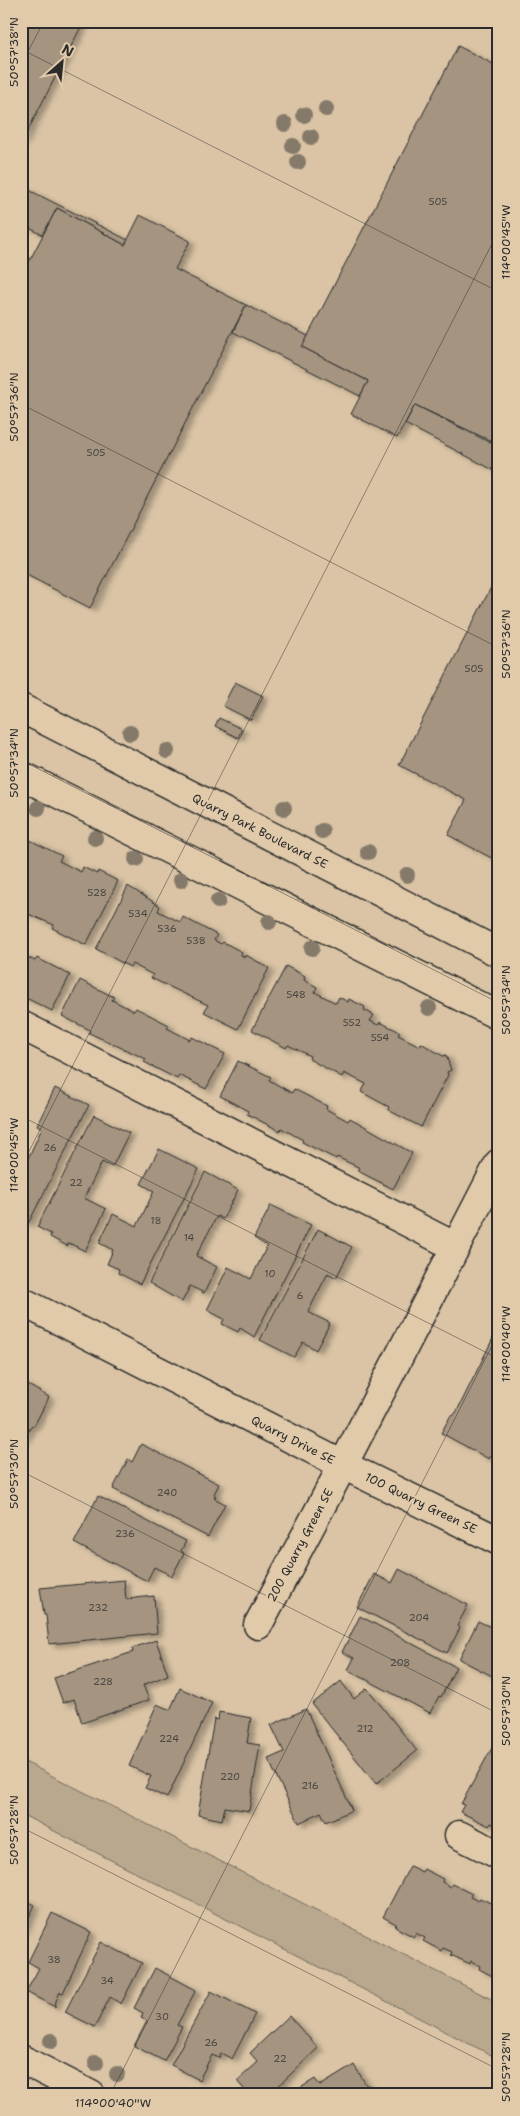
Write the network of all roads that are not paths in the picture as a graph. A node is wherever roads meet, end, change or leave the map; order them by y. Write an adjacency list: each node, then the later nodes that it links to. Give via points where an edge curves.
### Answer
1 (21, 708): 3 (street, Quarry Park Boulevard SE)
2 (21, 775): 4 (street)
3 (499, 953)
4 (499, 1016)
5 (21, 1025): 7 (street)
6 (499, 1163): 7 (street, Quarry Drive SE)
7 (456, 1247): 9 (street, Quarry Drive SE)
8 (21, 1301): 9 (street, Quarry Drive SE)
9 (343, 1465): 10 (street, 100 Quarry Green SE); 11 (street, 200 Quarry Green SE)
10 (499, 1541)
11 (258, 1624)
12 (459, 1835): 13 (street)
13 (499, 1855)
14 (21, 2059): 15 (street)
15 (91, 2095)

